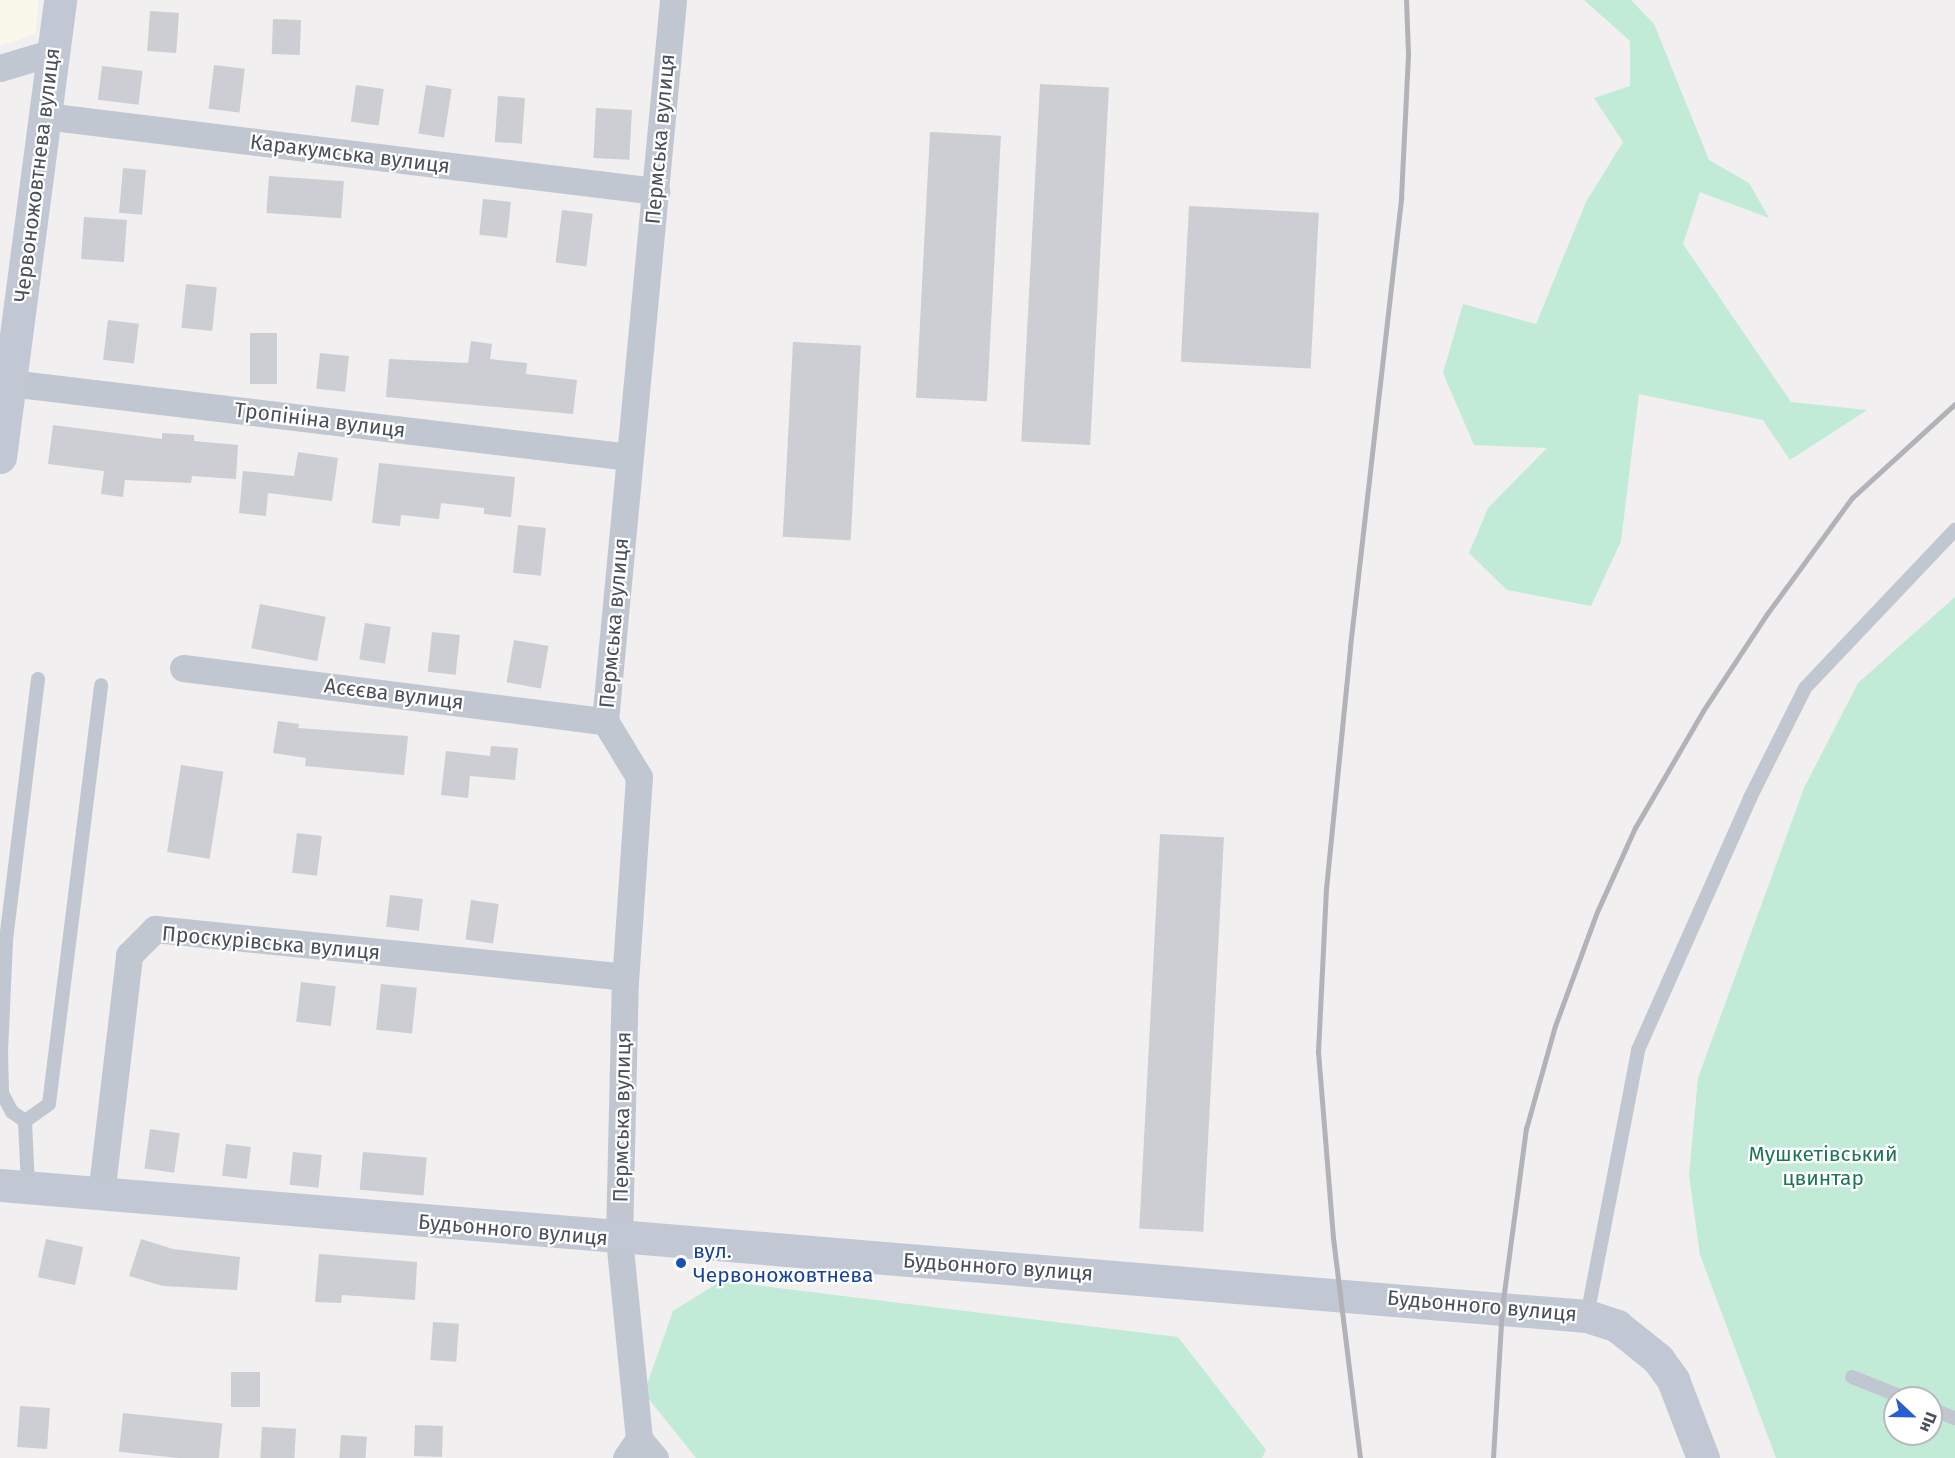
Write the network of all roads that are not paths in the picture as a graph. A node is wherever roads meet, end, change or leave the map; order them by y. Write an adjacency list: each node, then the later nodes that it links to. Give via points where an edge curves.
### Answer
1 (60, 0): 3 (main road, Червоножовтнева вулиця)
2 (674, 0): 6 (street, Пермська вулиця)
3 (53, 52): 4 (street); 5 (main road, Червоножовтнева вулиця)
4 (0, 68)
5 (45, 116): 6 (street, Каракумська вулиця); 7 (main road, Червоножовтнева вулиця)
6 (656, 191): 10 (street, Пермська вулиця)
7 (10, 305): 8 (main road, Червоножовтнева вулиця)
8 (10, 383): 9 (main road, Червоножовтнева вулиця); 10 (street, Тропініна вулиця)
9 (0, 457)
10 (630, 457): 15 (street, Пермська вулиця)
11 (1955, 530): 21 (lane, via 1805,688 1750,798 1638,1050)
12 (183, 668): 15 (street, Асєєва вулиця)
13 (38, 679): 17 (lane, via 6,940 1,1052 2,1093 12,1112)
14 (101, 685): 17 (lane, via 48,1104)
15 (605, 721): 16 (street, Пермська вулиця, via 639,777)
16 (626, 977): 19 (street, Проскурівська вулиця, via 155,929 129,955); 20 (street, Пермська вулиця)
17 (25, 1121): 18 (lane)
18 (14, 1186): 19 (main road, Будьонного вулиця)
19 (101, 1195): 20 (main road, Будьонного вулиця)
20 (619, 1239): 21 (main road, Будьонного вулиця, via 1340,1293); 24 (street, Пермська вулиця)
21 (1587, 1316): 25 (main road, Будьонного вулиця, via 1617,1326 1658,1359 1673,1380)
22 (1852, 1377): 23 (lane)
23 (1883, 1389)
24 (640, 1452)
25 (1703, 1458)

